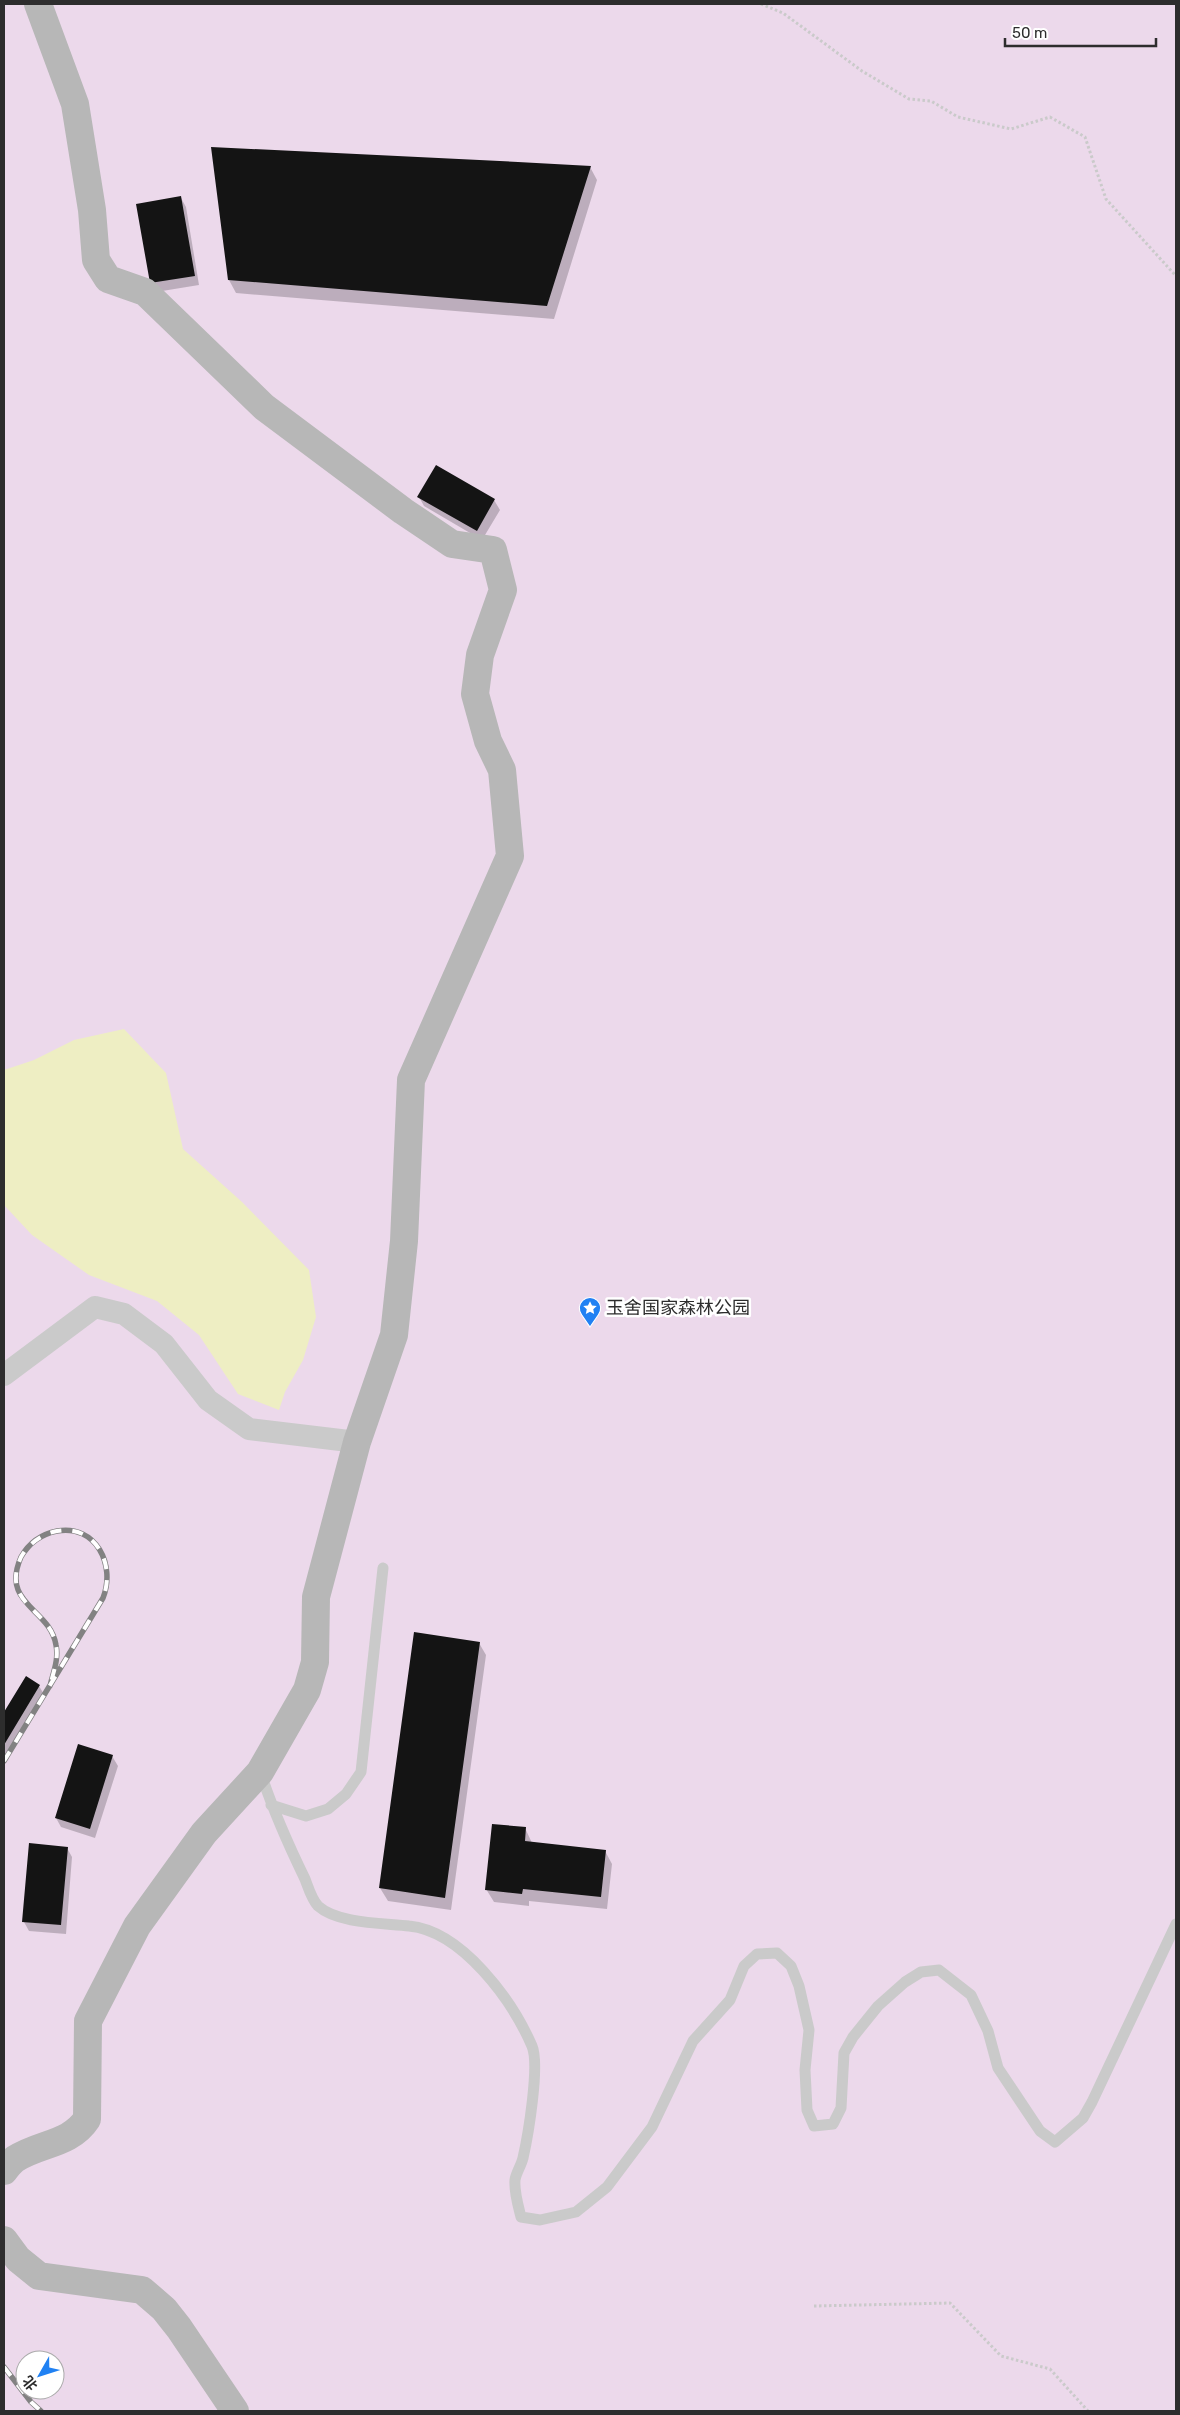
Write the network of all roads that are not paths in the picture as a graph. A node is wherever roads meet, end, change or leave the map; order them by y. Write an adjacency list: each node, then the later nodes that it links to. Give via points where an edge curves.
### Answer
1 (38, 4): 3 (street, via 75,104 92,210 96,260 108,279 145,292 264,407 403,511 452,544 493,550 503,590 480,656 475,694 488,741 502,770 510,856 411,1080 404,1241 394,1335)
2 (4, 1375): 3 (street, via 95,1307 124,1314 164,1344 208,1400 249,1429)
3 (357, 1442): 5 (street, via 316,1597 315,1662 307,1690)
4 (383, 1568): 6 (lane, via 361,1772 346,1794 328,1809 306,1816)
5 (260, 1772): 6 (lane); 8 (street, via 204,1833 136,1926 88,2021 87,2119 71,2136 15,2159)
6 (271, 1805): 7 (lane, via 317,1906 335,1916 410,1926 447,1938 477,1963 513,2011 533,2047 536,2066 523,2159 515,2179 516,2200 521,2217 540,2220 576,2212 607,2187 652,2127 693,2040 730,2000 744,1966 758,1954 777,1953 791,1966 799,1986 809,2030 805,2070 807,2110 814,2126 833,2124 841,2108 844,2053 853,2036 878,2006 905,1982 922,1972 939,1970 971,1995 988,2032 998,2068 1040,2131 1055,2142 1082,2118 1092,2102)
7 (1176, 1924)
8 (4, 2170)
9 (4, 2240): 10 (street, via 18,2258 39,2276 142,2290 178,2328)
10 (235, 2411)

